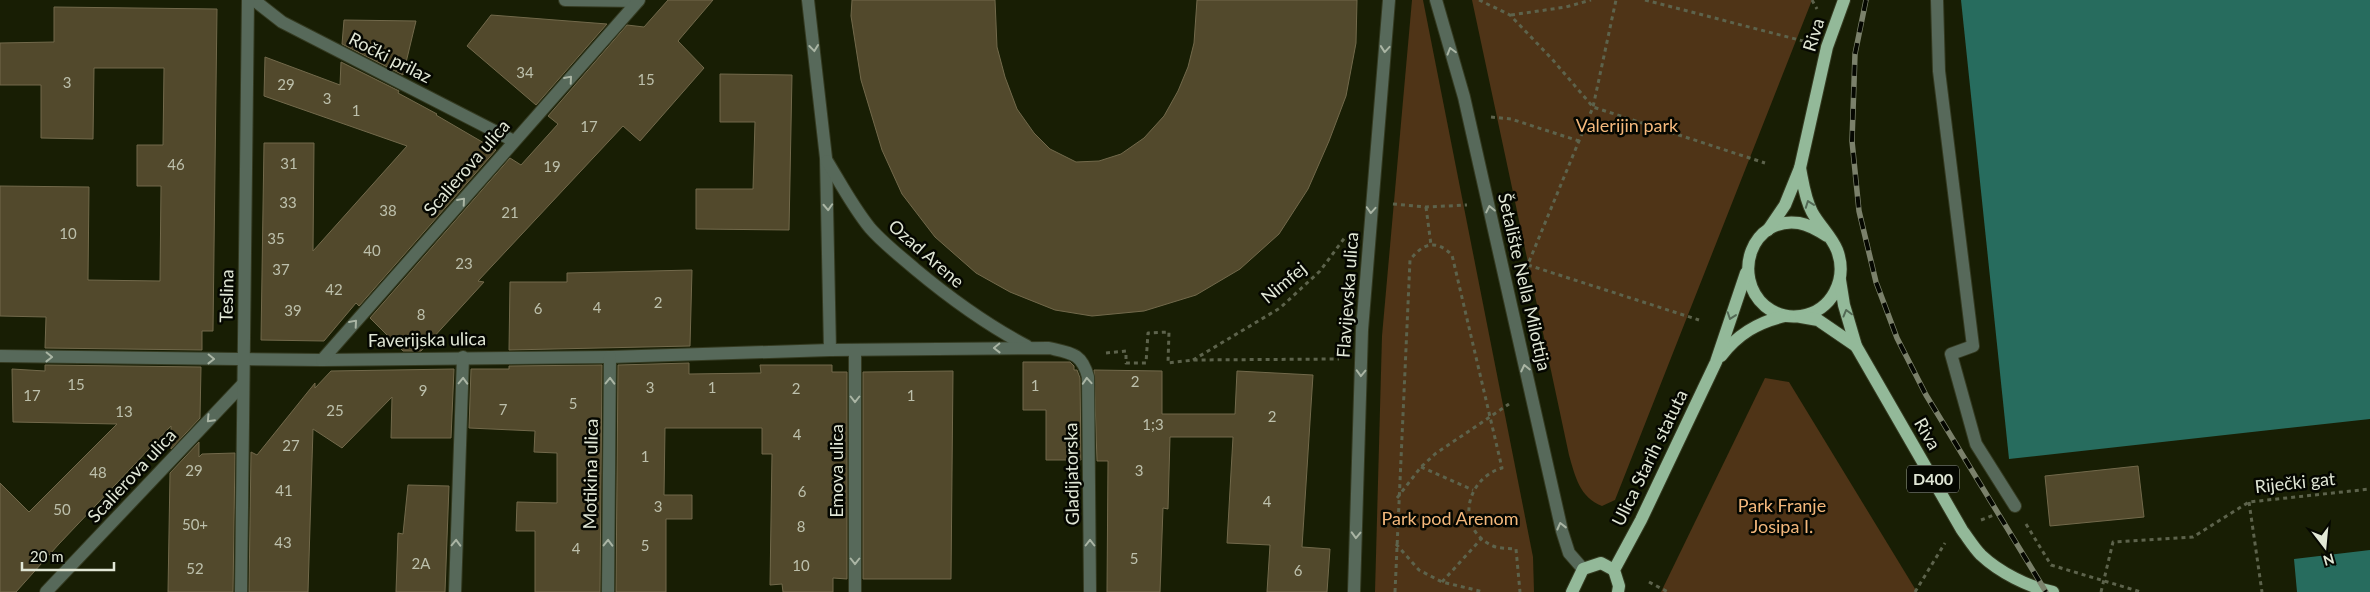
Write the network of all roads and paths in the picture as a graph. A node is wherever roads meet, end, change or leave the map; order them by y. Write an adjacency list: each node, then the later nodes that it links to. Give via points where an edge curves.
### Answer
1 (248, 0): 44 (street, Teslina)
2 (254, 0): 18 (street, Ročki prilaz, via 282,22)
3 (565, 0): 4 (street)
4 (639, 0): 18 (street, Scalierova ulica, one-way to 4)
5 (808, 0): 20 (street, Ozad Arene, one-way to 20)
6 (1389, 0): 23 (street, Flavijevska ulica, one-way to 23)
7 (1436, 0): 24 (street, Šetalište Nella Milottija, one-way to 7, via 1464,97)
8 (1479, 0): 14 (path)
9 (1591, 0): 14 (path)
10 (1616, 0): 16 (path)
11 (1645, 0): 15 (path)
12 (1844, 0): 15 (main road, Riva)
13 (1937, 0): 56 (street, via 1939,71 1973,346 1951,354 1976,444)
14 (1510, 15): 16 (path)
15 (1827, 47): 22 (main road, Riva)
16 (1593, 108): 19 (path); 21 (path)
17 (1511, 119): 19 (path)
18 (514, 141): 45 (street, Scalierova ulica, one-way to 18)
19 (1579, 141): 33 (path, via 1528,265)
20 (826, 158): 35 (street, Ozad Arene, via 851,203 872,230 899,256 955,302 991,327); 36 (street, Ozad Arene, one-way to 36)
21 (1765, 163)
22 (1800, 168): 26 (main road, Riva, via 1785,205); 27 (main road, Riva, one-way to 22, via 1812,212)
23 (1371, 203): 25 (path); 43 (street, Flavijevska ulica, one-way to 43); 46 (path, Nimfej, via 1320,271 1280,308)
24 (1489, 206): 25 (path); 61 (street, Šetalište Nella Milottija, one-way to 24, via 1570,552 1562,531)
25 (1426, 207): 28 (path)
26 (1768, 230): 27 (main road, via 1798,223 1814,227); 29 (main road, D400, via 1749,255)
27 (1827, 236): 30 (main road, D400, via 1836,248 1841,264)
28 (1431, 245): 50 (path, via 1443,246 1452,255); 54 (path, via 1418,250 1410,260)
29 (1747, 271): 31 (main road, D400, via 1750,286 1758,300); 47 (main road, Ulica Starih statuta / D400, one-way to 47)
30 (1840, 280): 32 (main road, D400, via 1826,305); 34 (main road, Riva / D400, one-way to 30)
31 (1784, 316): 32 (main road, D400); 47 (main road, Ulica Starih statuta / D400, via 1767,320 1742,334)
32 (1800, 317): 34 (main road, Riva / D400, via 1818,320)
33 (1699, 320)
34 (1856, 346): 66 (main road, Riva / D400, via 1962,530 1980,554)
35 (1031, 348): 37 (street, Ozad Arene, one-way to 37); 42 (street, Ozad Arene, via 1049,348)
36 (830, 350): 37 (street, Faverijska ulica); 41 (street, Faverijska ulica)
37 (855, 350): 71 (street, Emova ulica, one-way to 71)
38 (1106, 353): 46 (path, Nimfej, via 1126,351 1126,363 1146,363 1148,333 1169,332 1168,363)
39 (0, 356): 44 (street, Faverijska ulica, one-way to 44)
40 (463, 357): 41 (street, Faverijska ulica); 45 (street, Faverijska ulica); 69 (street, one-way to 40)
41 (610, 357): 70 (street, Motikina ulica, one-way to 41)
42 (1079, 357): 72 (street, Gladijatorska, one-way to 42, via 1088,377)
43 (1361, 359): 46 (path, Nimfej); 73 (street, Flavijevska ulica, one-way to 73)
44 (244, 360): 45 (street, Faverijska ulica); 48 (street, Teslina)
45 (322, 360)
46 (1193, 360)
47 (1716, 362): 62 (main road, Ulica Starih statuta / D400)
48 (243, 384): 67 (street, Scalierova ulica, one-way to 67); 68 (street, Teslina)
49 (1508, 404): 50 (path)
50 (1490, 416): 51 (path); 53 (path, via 1502,468 1483,477)
51 (1421, 467): 53 (path); 54 (path)
52 (2370, 489): 55 (path, Riječki gat)
53 (1473, 490): 58 (path, via 1469,503 1470,520)
54 (1398, 498): 60 (path)
55 (2249, 502): 65 (path, Riječki gat, via 2193,537 2113,542); 84 (path)
56 (2016, 506): 57 (path); 65 (path, via 2051,565)
57 (1981, 520)
58 (1482, 538): 63 (path); 76 (path, via 1492,545 1516,549)
59 (1948, 538): 80 (path)
60 (1396, 543): 63 (path, via 1419,570); 74 (path)
61 (1583, 569): 62 (main road, via 1601,563); 77 (main road)
62 (1614, 570): 78 (main road)
63 (1442, 582): 75 (path)
64 (1649, 582): 79 (path)
65 (2103, 582): 82 (path); 83 (path)
66 (2036, 590): 81 (main road, Riva)
67 (46, 592)
68 (241, 592)
69 (455, 592)
70 (608, 592)
71 (855, 592)
72 (1090, 592)
73 (1354, 592)
74 (1395, 592)
75 (1484, 592)
76 (1520, 592)
77 (1572, 592)
78 (1618, 592)
79 (1668, 592)
80 (1915, 592)
81 (2053, 592)
82 (2101, 592)
83 (2141, 592)
84 (2262, 592)

